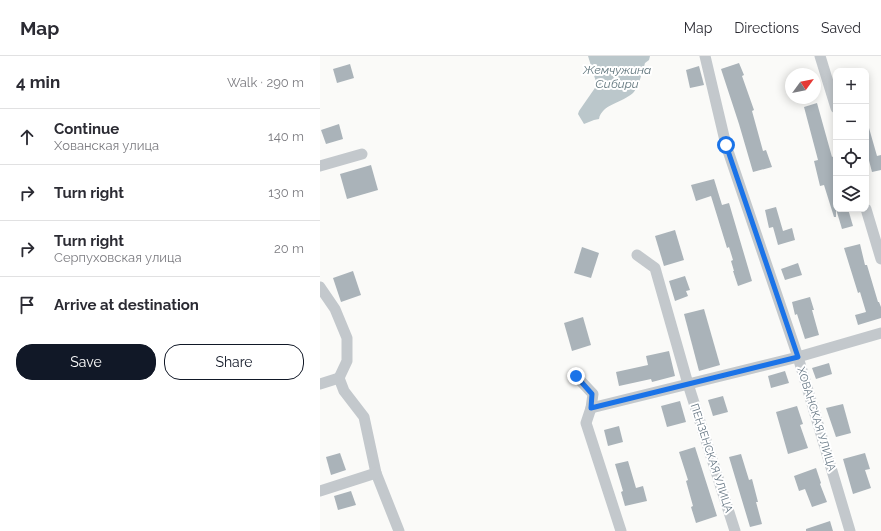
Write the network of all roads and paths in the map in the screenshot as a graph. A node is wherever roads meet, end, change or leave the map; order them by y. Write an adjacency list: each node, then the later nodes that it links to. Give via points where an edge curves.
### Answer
1 (705, 56): 11 (street, ХОВАНСКАЯ УЛИЦА, via 726,145)
2 (820, 56): 3 (street)
3 (835, 104)
4 (362, 154): 5 (street)
5 (320, 166)
6 (867, 212): 8 (street)
7 (637, 255): 15 (street, ПЕНЗЕНСКАЯ УЛИЦА, via 655,268)
8 (881, 259)
9 (320, 287): 13 (street, via 335,309 347,338 347,360)
10 (881, 333): 11 (street)
11 (798, 357): 15 (street); 22 (street, ХОВАНСКАЯ УЛИЦА)
12 (576, 376): 16 (street, via 592,394)
13 (339, 378): 14 (street); 17 (street, via 344,391 364,417)
14 (320, 384)
15 (688, 384): 16 (street); 21 (street, ПЕНЗЕНСКАЯ УЛИЦА)
16 (591, 408): 20 (street, via 586,424)
17 (376, 473): 18 (street); 19 (street)
18 (320, 491)
19 (399, 531)
20 (622, 531)
21 (735, 531)
22 (850, 531)

